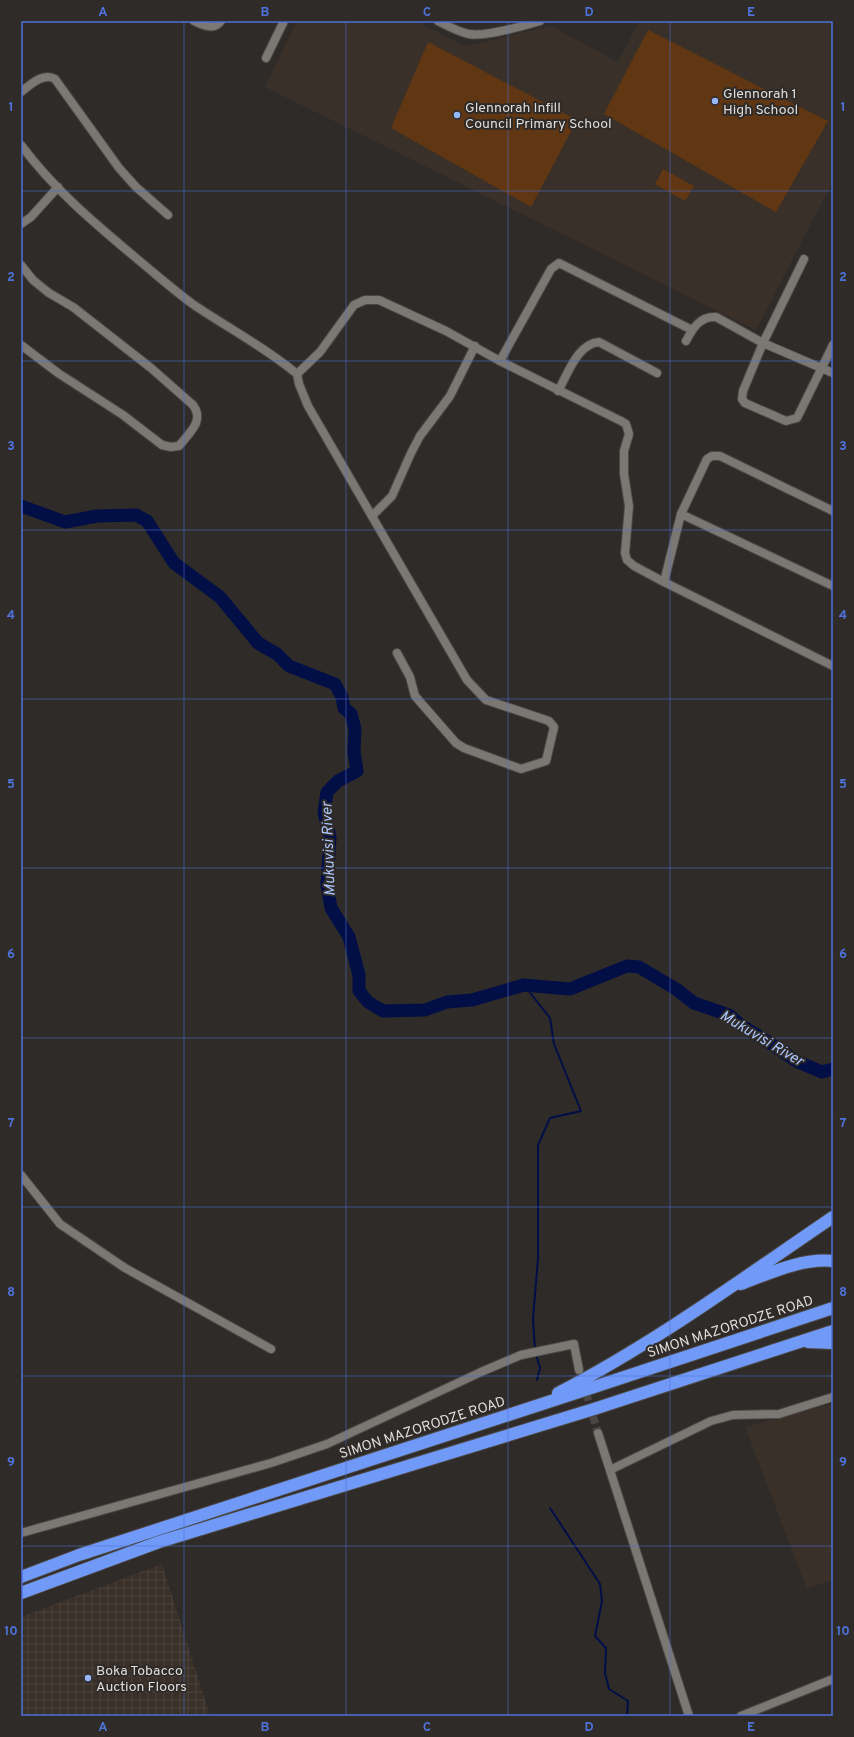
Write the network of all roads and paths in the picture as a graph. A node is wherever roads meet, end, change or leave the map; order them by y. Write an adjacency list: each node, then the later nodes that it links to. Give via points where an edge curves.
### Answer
1 (194, 21): 2 (street, via 212,26)
2 (221, 21)
3 (284, 21): 6 (street)
4 (438, 21): 5 (street, via 460,32 476,35)
5 (540, 21)
6 (266, 58)
7 (21, 92): 10 (street, via 44,78 55,79 119,168 136,188)
8 (21, 145): 9 (street)
9 (58, 187): 11 (street, via 31,218); 24 (street, via 81,212 194,304 264,348)
10 (168, 215)
11 (21, 224)
12 (804, 259): 16 (street)
13 (21, 265): 17 (street, via 33,280 49,293 73,307 151,368 193,405 199,417 179,446 162,445)
14 (692, 330): 15 (street); 16 (street, via 707,316 716,317); 20 (street, via 559,263 551,269)
15 (686, 341)
16 (763, 343): 21 (street); 21 (street, via 741,396 745,402 786,421 797,418)
17 (21, 345)
18 (833, 345): 21 (street)
19 (475, 346): 20 (street); 24 (street, via 379,300 365,300 354,306 320,352); 28 (street, via 450,396 420,436 392,496)
20 (500, 361): 25 (street)
21 (822, 368): 23 (street)
22 (658, 372): 25 (street, via 599,342 591,343 582,348)
23 (833, 372)
24 (297, 374): 28 (street, via 298,384 308,406)
25 (558, 391): 29 (street, via 621,421 628,428 624,474 630,506 625,552 627,560 634,566)
26 (833, 511): 27 (street, via 720,456 712,456 706,459)
27 (682, 514): 29 (street); 30 (street)
28 (372, 516): 31 (street, via 467,680 486,700 549,721 554,727 546,761 521,769 456,743 416,696 410,677)
29 (664, 582): 32 (street)
30 (833, 586)
31 (397, 653)
32 (832, 663)
33 (21, 1175): 41 (street, via 60,1224 125,1268)
34 (833, 1217): 36 (highway)
35 (833, 1261): 36 (highway, via 822,1260 787,1267)
36 (724, 1291): 44 (highway, via 604,1369)
37 (833, 1308): 44 (highway, SIMON MAZORODZE ROAD)
38 (833, 1331): 39 (highway)
39 (801, 1342): 40 (highway); 49 (highway, via 594,1409 159,1542)
40 (833, 1343)
41 (271, 1349)
42 (579, 1370): 47 (street, via 574,1344 520,1355 327,1444 264,1465)
43 (833, 1397): 46 (street, via 780,1414 733,1415 711,1421)
44 (526, 1409): 48 (highway, SIMON MAZORODZE ROAD, via 86,1552)
45 (598, 1433): 46 (street)
46 (610, 1470): 51 (street)
47 (21, 1533)
48 (21, 1577)
49 (21, 1593)
50 (833, 1679): 52 (street)
51 (689, 1716)
52 (741, 1716)

